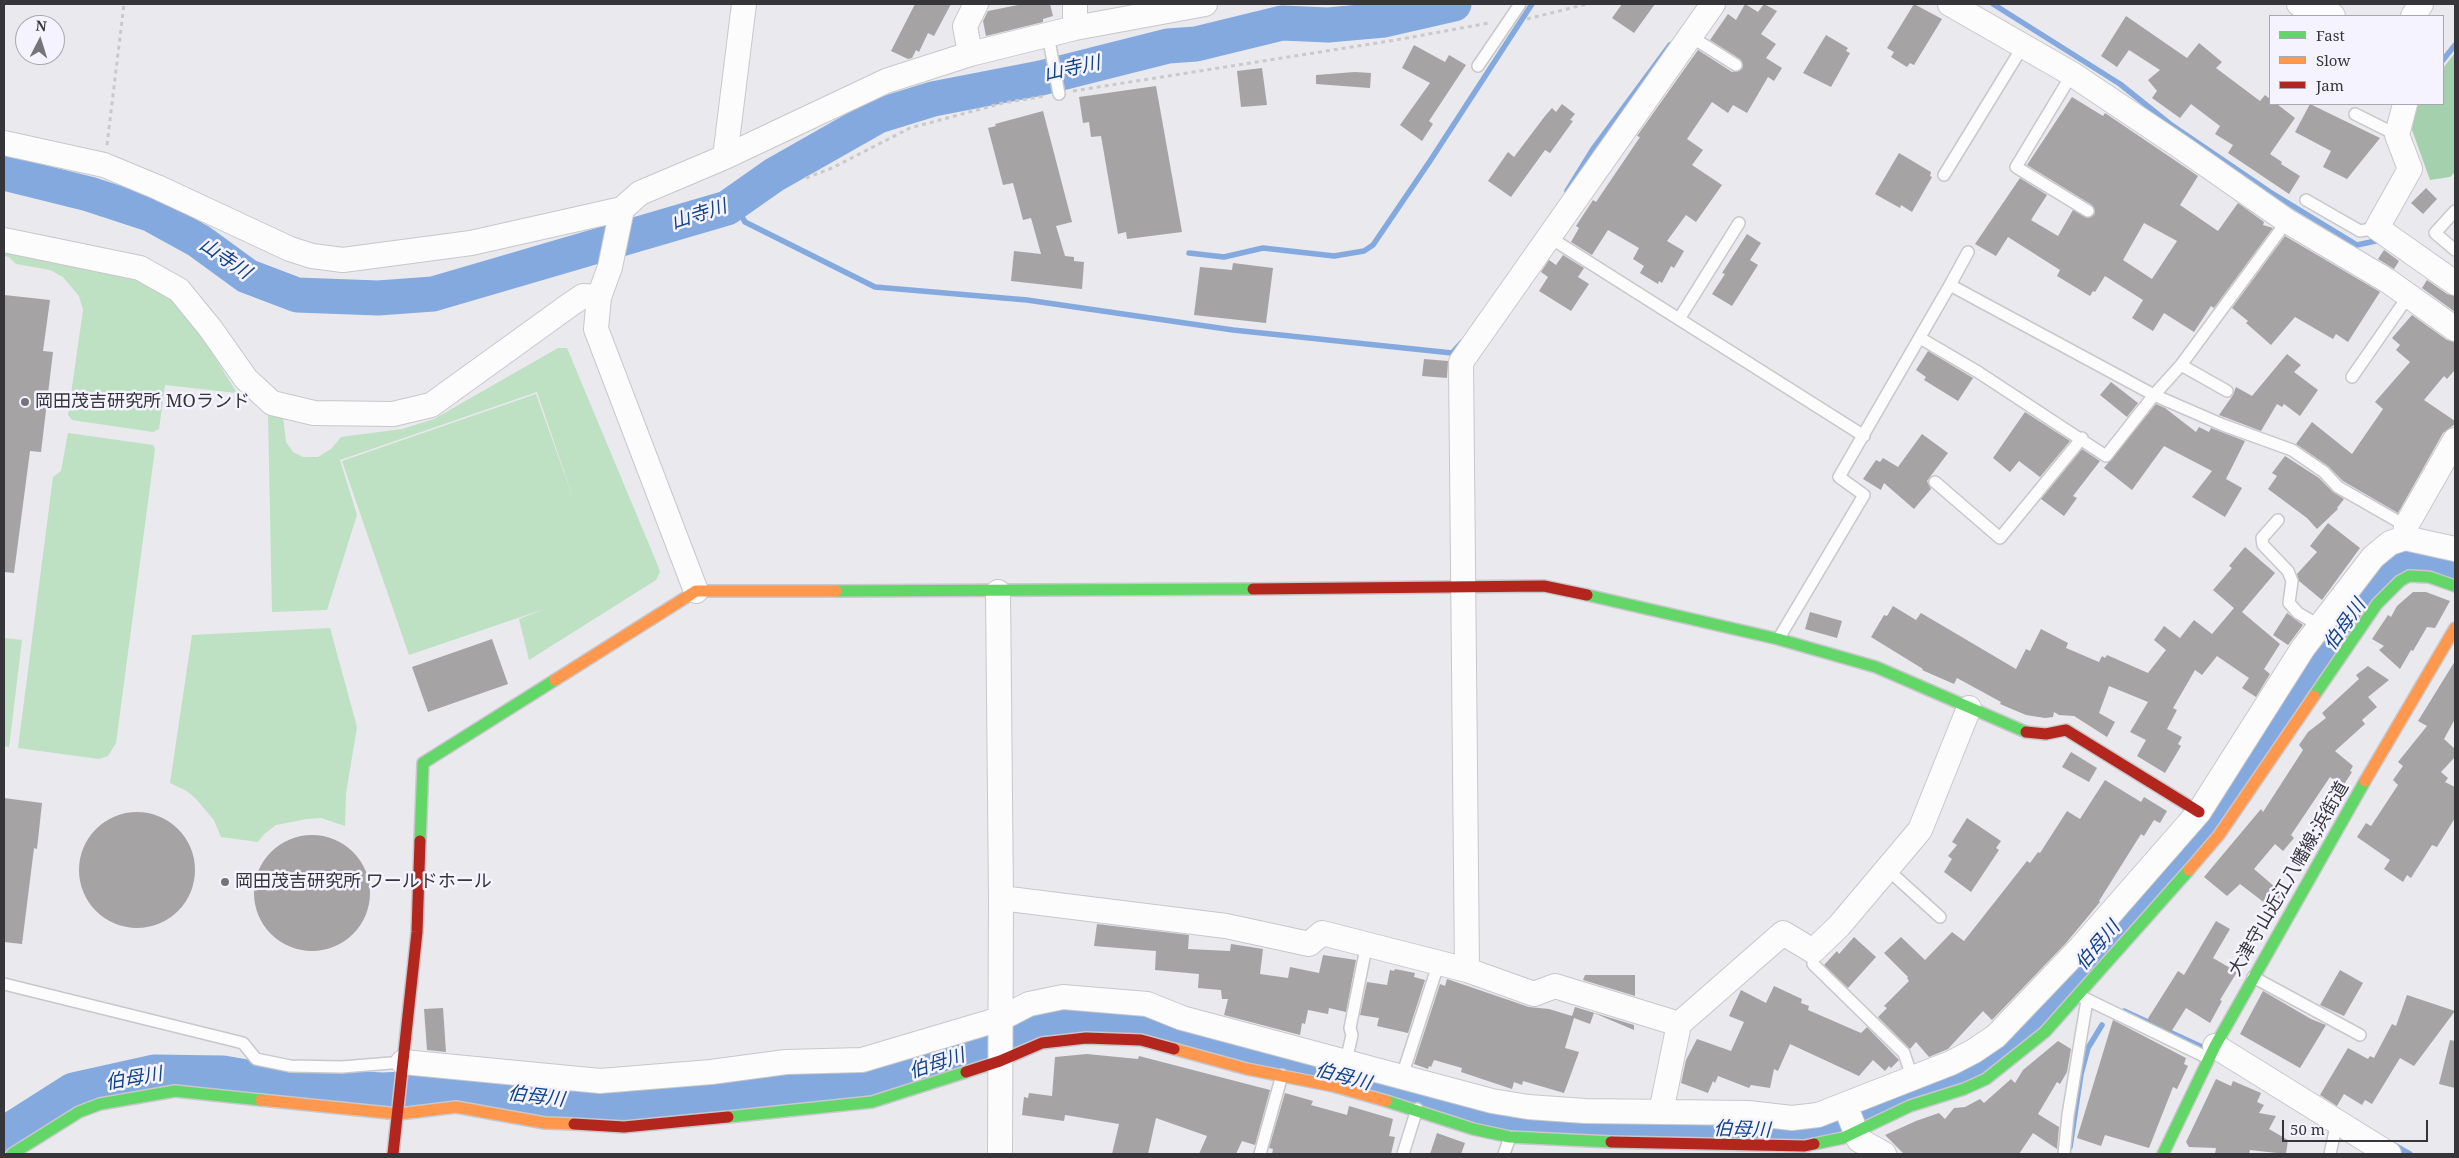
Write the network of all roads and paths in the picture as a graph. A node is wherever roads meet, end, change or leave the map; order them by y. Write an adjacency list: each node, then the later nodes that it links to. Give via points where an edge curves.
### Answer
1 (124, 4): 29 (path)
2 (744, 4): 28 (street)
3 (976, 4): 19 (street, via 966,26)
4 (1075, 4): 15 (street)
5 (1205, 4): 15 (street)
6 (1520, 4): 14 (lane)
7 (1587, 4): 14 (path)
8 (1713, 4): 17 (street)
9 (1950, 4): 18 (street)
10 (2299, 4): 12 (street, via 2311,13)
11 (2421, 4): 13 (street)
12 (2326, 15)
13 (2414, 15)
14 (1510, 21): 21 (lane); 23 (path)
15 (1075, 28): 16 (street)
16 (1048, 35): 19 (street); 23 (lane)
17 (1690, 36): 20 (lane); 39 (street)
18 (2023, 46): 22 (street); 30 (lane)
19 (970, 54): 28 (street, via 886,81)
20 (1736, 65)
21 (1478, 66)
22 (2072, 74): 33 (lane, via 2016,167); 36 (street)
23 (1059, 94): 31 (path, via 1002,103 910,128)
24 (2405, 105): 26 (street)
25 (2355, 114): 26 (lane)
26 (2397, 135): 38 (street, via 2410,169)
27 (4, 143): 29 (street)
28 (725, 157): 35 (street, via 640,193)
29 (104, 165): 35 (street, via 290,250 343,260 471,243)
30 (1944, 175)
31 (806, 178)
32 (2306, 200): 38 (lane, via 2360,231)
33 (2088, 211)
34 (2455, 211): 41 (lane, via 2435,233)
35 (620, 215): 46 (street, via 610,267)
36 (2287, 222): 45 (street); 50 (lane)
37 (1739, 223): 47 (lane)
38 (2377, 228): 43 (street)
39 (1549, 237): 47 (lane); 62 (street, via 1461,362)
40 (4, 240): 46 (street, via 140,268 179,290 246,379 272,402 314,413 392,414 431,405 583,296)
41 (2455, 250)
42 (1968, 252): 44 (lane)
43 (2455, 283)
44 (1950, 285): 49 (lane); 53 (lane)
45 (2409, 295): 48 (street); 51 (lane)
46 (599, 297): 63 (street, via 596,329)
47 (1679, 319): 54 (lane)
48 (2455, 329)
49 (1920, 338): 54 (lane); 55 (lane)
50 (2181, 364): 52 (lane); 53 (lane)
51 (2352, 377)
52 (2227, 391)
53 (2154, 395): 55 (lane, via 2106,456); 59 (lane, via 2292,450)
54 (1864, 436): 67 (lane, via 1838,478 1864,495)
55 (2082, 438): 57 (lane, via 2000,538)
56 (2455, 440): 59 (street)
57 (1935, 482)
58 (2278, 520): 65 (lane, via 2262,538 2263,545 2288,571 2292,581 2289,603 2298,614)
59 (2405, 532): 60 (street); 65 (street, via 2373,557)
60 (2455, 549)
61 (2455, 586): 80 (street, via 2429,577 2409,576 2400,580 2377,604 2218,835)
62 (1464, 587): 64 (street); 67 (street, via 1544,586); 76 (street)
63 (696, 591): 64 (street); 87 (street, via 423,763 418,932)
64 (998, 592): 71 (street)
65 (2320, 626): 69 (street)
66 (2455, 628): 78 (street, 大津守山近江八幡線;浜街道)
67 (1778, 639): 68 (street, via 1876,668)
68 (1969, 708): 69 (street, via 2025,732 2046,734 2066,730); 70 (street, via 1920,830)
69 (2199, 812): 77 (street)
70 (1887, 870): 72 (lane); 74 (street)
71 (1001, 898): 73 (street, via 1226,926 1309,944 1322,932); 83 (street)
72 (1940, 917)
73 (1367, 943): 75 (street); 86 (lane)
74 (1813, 951): 81 (street, via 1782,933); 90 (lane, via 1814,964 1904,1053)
75 (1439, 962): 76 (street); 89 (lane)
76 (1467, 970): 81 (street, via 1534,994 1555,986)
77 (2056, 974): 80 (street); 90 (street, via 1996,1036 1951,1063)
78 (2253, 977): 82 (lane); 85 (street, 大津守山近江八幡線;浜街道)
79 (4, 984): 87 (lane, via 216,1035 242,1043 256,1059 290,1066 342,1067)
80 (2083, 998): 85 (lane); 97 (street, via 1986,1079 1910,1106); 105 (lane)
81 (1679, 1024): 93 (street)
82 (2360, 1036)
83 (1000, 1040): 84 (street, via 1030,1004 1063,997 1147,1004 1182,1018); 87 (street, via 862,1060 786,1062 609,1080); 88 (street, via 1042,1043 1086,1038 1141,1040); 94 (street, via 872,1102 624,1127 545,1123 456,1107); 100 (street)
84 (1288, 1046): 86 (street); 88 (street)
85 (2212, 1052): 95 (street); 106 (street, 大津守山近江八幡線;浜街道)
86 (1346, 1061): 89 (street)
87 (403, 1062): 94 (street)
88 (1282, 1076): 92 (street, via 1334,1086); 101 (lane)
89 (1402, 1076): 93 (street, via 1492,1101 1528,1107)
90 (1912, 1077): 91 (street)
91 (1845, 1106): 93 (street, via 1818,1115 1792,1118 1748,1113); 97 (street)
92 (1417, 1109): 96 (street, via 1472,1129); 102 (lane)
93 (1661, 1112)
94 (399, 1114): 98 (street, via 175,1092 100,1104 80,1112); 99 (street)
95 (2336, 1122): 107 (lane); 108 (street)
96 (1510, 1137): 97 (street, via 1555,1141 1805,1146); 103 (lane)
97 (1854, 1143): 104 (street)
98 (12, 1154)
99 (394, 1154)
100 (1000, 1154)
101 (1260, 1154)
102 (1404, 1154)
103 (1504, 1154)
104 (1884, 1154)
105 (2064, 1154)
106 (2163, 1154)
107 (2330, 1154)
108 (2389, 1154)

